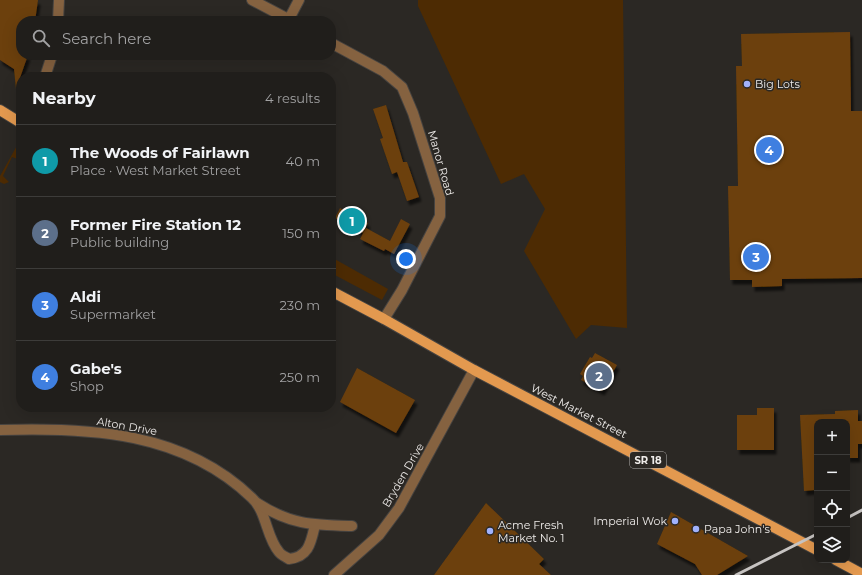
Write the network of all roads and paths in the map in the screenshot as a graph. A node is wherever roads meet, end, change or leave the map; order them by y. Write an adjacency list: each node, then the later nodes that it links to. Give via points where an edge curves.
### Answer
1 (58, 0): 4 (street)
2 (252, 0): 5 (street)
3 (299, 0): 6 (street)
4 (58, 16)
5 (283, 16)
6 (293, 16)
7 (336, 45): 13 (street, Manor Road, via 383,72 402,87 413,112 440,198 440,216)
8 (50, 60): 9 (street)
9 (47, 72)
10 (0, 110): 11 (main road)
11 (16, 120)
12 (336, 294): 13 (main road, West Market Street / SR 18)
13 (384, 319): 14 (main road, West Market Street / SR 18)
14 (474, 370): 19 (main road, West Market Street / SR 18); 22 (street, Bryden Drive, via 400,508 380,535)
15 (0, 430): 16 (street, Alton Drive, via 76,430 147,440 197,460 238,485)
16 (257, 503): 17 (street, Alton Drive, via 274,514 299,523); 17 (street, Alton Drive, via 279,552 289,558 304,553 310,547)
17 (315, 525): 18 (street)
18 (352, 526)
19 (814, 548)
20 (842, 563): 21 (main road)
21 (862, 574)
22 (334, 575)

